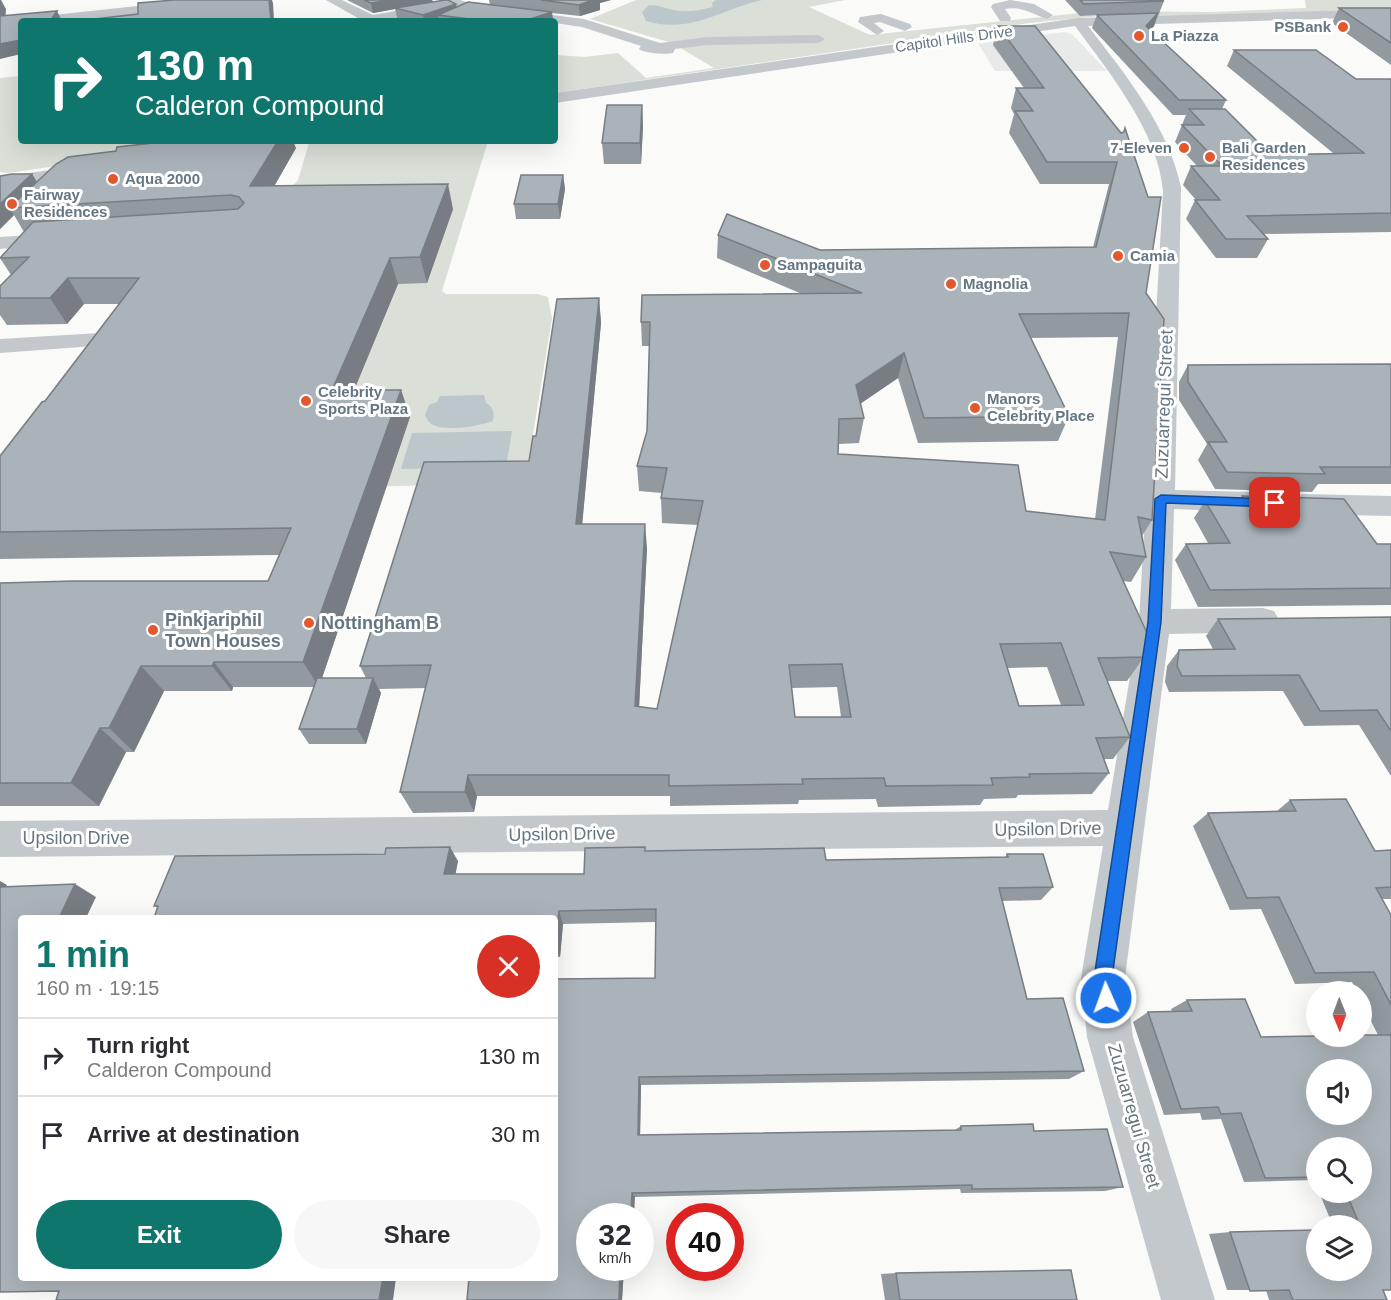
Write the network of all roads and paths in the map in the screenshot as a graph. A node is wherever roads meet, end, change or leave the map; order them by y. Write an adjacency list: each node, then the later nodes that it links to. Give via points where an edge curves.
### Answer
1 (227, 0): 9 (street)
2 (332, 0): 10 (street)
3 (455, 2): 8 (street, via 480,10); 11 (street)
4 (543, 5): 8 (street)
5 (1243, 7): 6 (street); 13 (street); 15 (street, via 1095,9)
6 (1298, 7)
7 (1391, 13): 13 (street, Capitol Hills Drive)
8 (525, 14): 12 (street)
9 (62, 18)
10 (364, 18)
11 (383, 18)
12 (551, 18)
13 (1263, 18): 16 (street, Capitol Hills Drive)
14 (558, 19): 20 (street, via 584,23)
15 (987, 19)
16 (1078, 22): 23 (street, Capitol Hills Drive); 35 (street, Zuzuarregui Street, via 1142,116 1171,184)
17 (911, 26): 18 (street)
18 (854, 34)
19 (832, 37): 21 (street)
20 (646, 46): 21 (street); 22 (street)
21 (663, 46): 22 (street)
22 (675, 63): 23 (street); 24 (street)
23 (717, 74): 24 (street, Capitol Hills Drive)
24 (684, 78): 25 (street, Capitol Hills Drive)
25 (558, 98)
26 (99, 168): 27 (street)
27 (65, 174): 28 (street); 29 (street)
28 (0, 182)
29 (52, 193)
30 (23, 221): 32 (street)
31 (81, 238): 32 (street)
32 (0, 243)
33 (100, 340): 34 (street)
34 (0, 346)
35 (1161, 499): 36 (street); 38 (street, Zuzuarregui Street)
36 (1391, 506)
37 (1287, 620): 38 (street)
38 (1155, 622): 39 (street, Zuzuarregui Street)
39 (1124, 828): 40 (street, Upsilon Drive); 41 (street, Zuzuarregui Street, via 1103,978 1110,1037)
40 (0, 839)
41 (1188, 1300)

